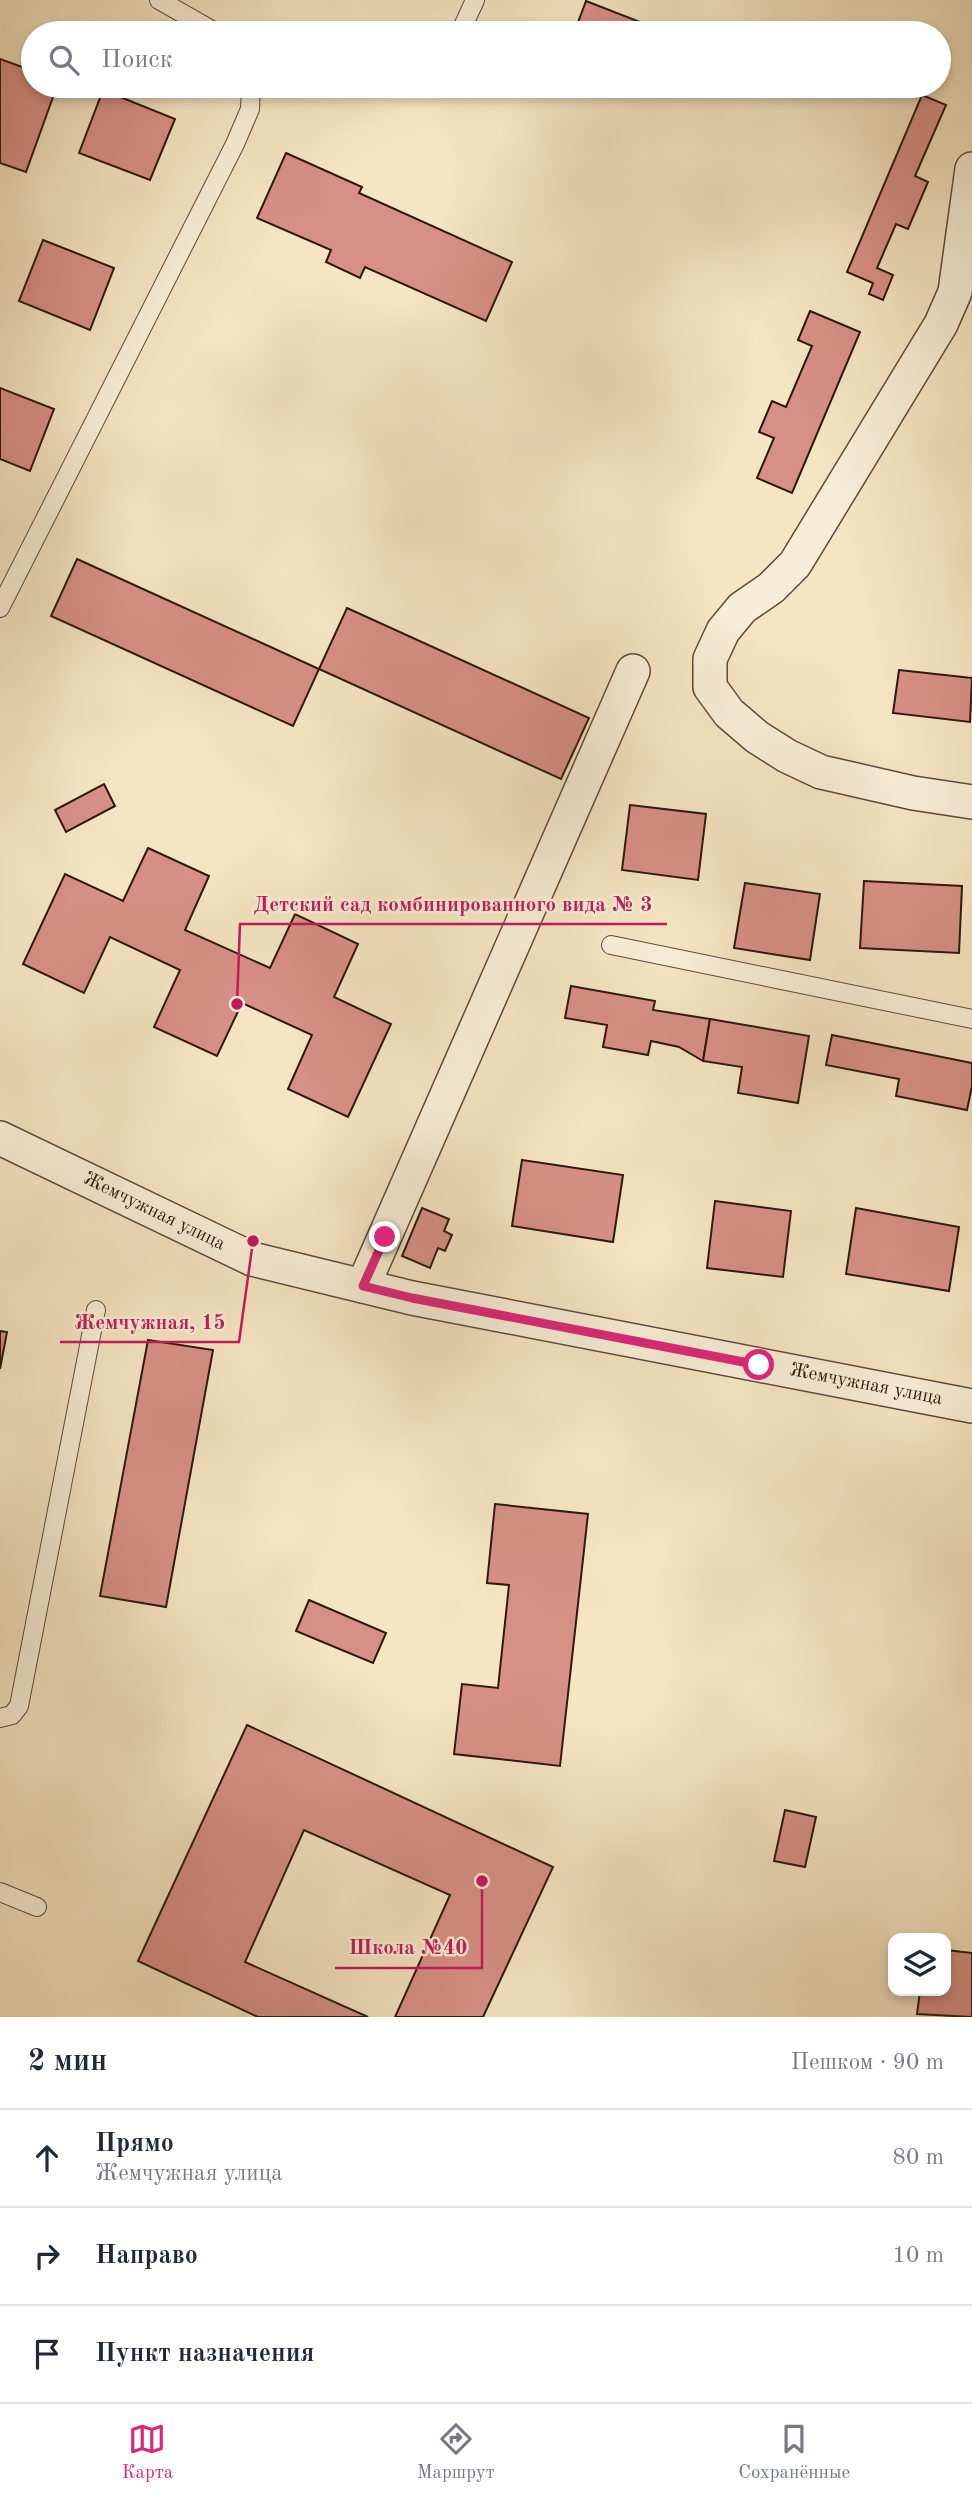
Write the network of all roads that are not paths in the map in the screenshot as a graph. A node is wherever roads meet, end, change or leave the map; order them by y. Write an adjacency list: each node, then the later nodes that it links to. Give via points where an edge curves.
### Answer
1 (159, 0): 3 (lane)
2 (475, 0): 4 (lane)
3 (196, 21)
4 (465, 21)
5 (250, 98): 7 (lane, via 235,144)
6 (972, 169): 9 (street, via 955,292 941,324 795,565 742,608 723,631 710,659 710,687 729,713 787,756 821,772)
7 (0, 608)
8 (633, 671): 13 (street)
9 (972, 802)
10 (611, 945): 11 (lane)
11 (972, 1019)
12 (0, 1138): 13 (street, Жемчужная улица, via 251,1259)
13 (363, 1286): 15 (street, Жемчужная улица)
14 (96, 1310): 16 (lane, via 19,1706 12,1715)
15 (972, 1406)
16 (0, 1718)
17 (0, 1892): 18 (lane)
18 (37, 1907)

